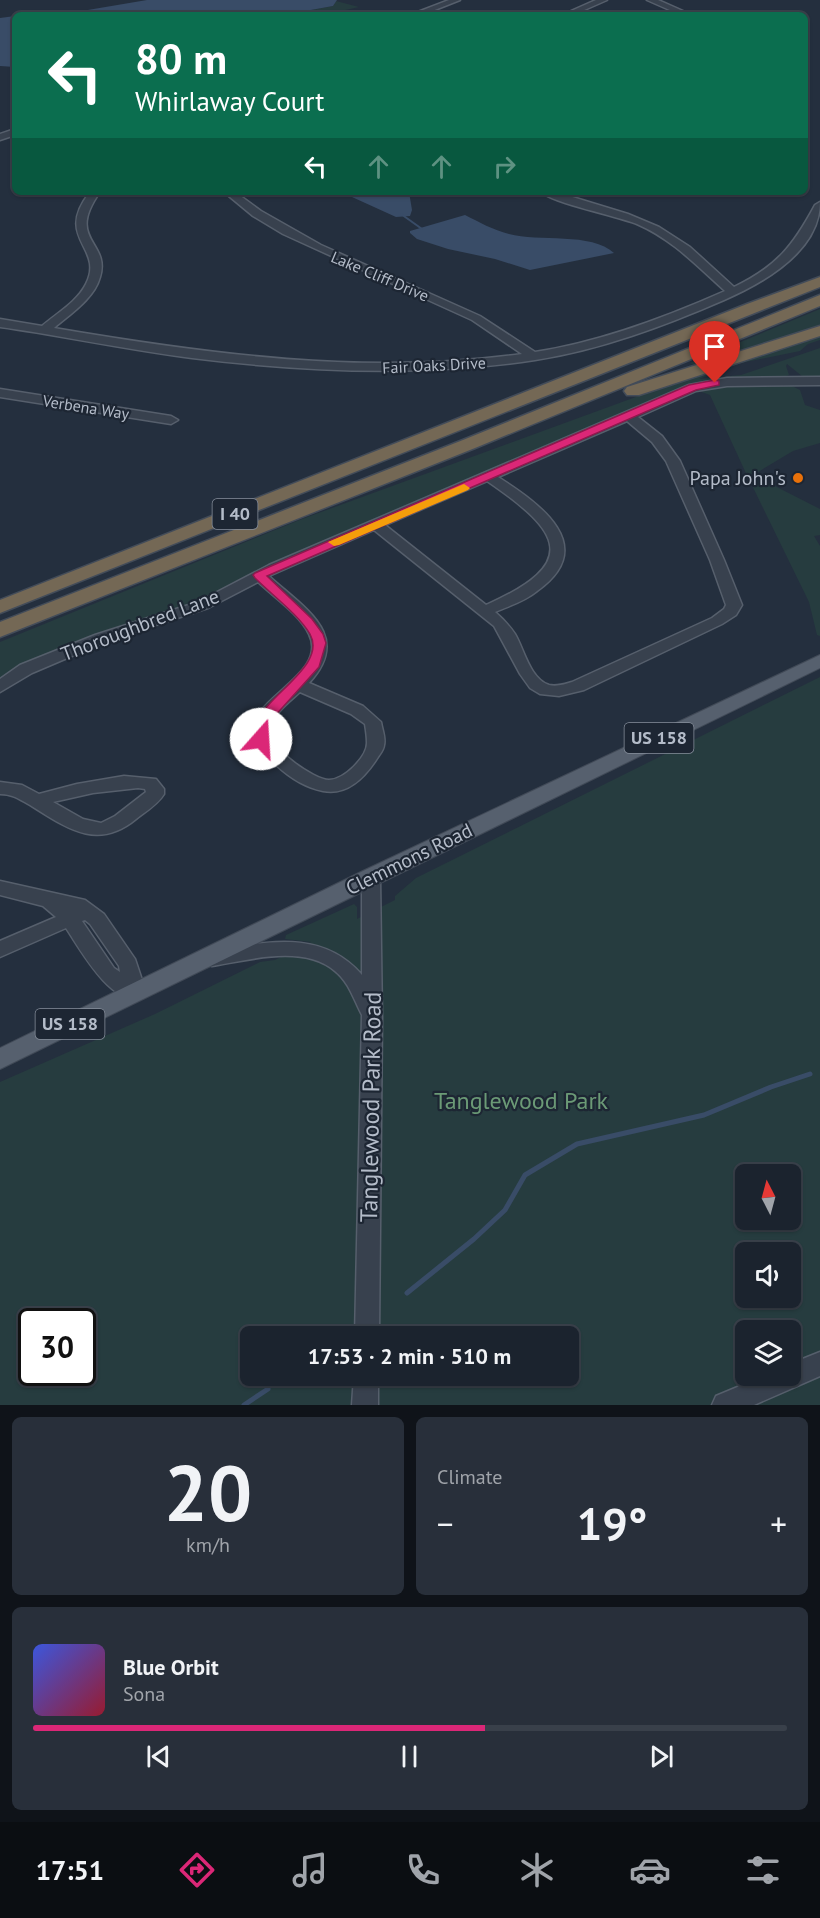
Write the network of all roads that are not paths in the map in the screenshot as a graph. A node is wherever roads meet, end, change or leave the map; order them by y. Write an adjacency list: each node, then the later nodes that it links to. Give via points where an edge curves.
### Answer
1 (456, 0): 4 (street)
2 (603, 0): 5 (street)
3 (651, 0): 6 (street)
4 (422, 12)
5 (573, 12)
6 (681, 12)
7 (93, 195): 17 (street, via 80,217 96,269 95,278 88,291)
8 (233, 195): 19 (street, Lake Cliff Drive, via 287,233 328,254 477,318)
9 (566, 195): 13 (street, via 666,236)
10 (820, 205): 13 (street, Fair Oaks Drive, via 794,249 766,273)
11 (820, 266): 15 (highway)
12 (820, 282): 15 (highway, I 40)
13 (734, 292): 19 (street, Fair Oaks Drive, via 606,341)
14 (820, 300): 24 (highway, I 40)
15 (753, 307): 28 (highway, I 40)
16 (0, 323): 17 (street, Fair Oaks Drive)
17 (44, 330): 19 (street, Fair Oaks Drive, via 192,354 370,368 434,368)
18 (820, 332): 24 (highway, via 697,369 498,439)
19 (532, 357)
20 (820, 381): 22 (street, Thoroughbred Lane, via 708,384)
21 (0, 393): 23 (street, Verbena Way)
22 (629, 416): 25 (street, Thoroughbred Lane); 29 (street, via 657,439 683,480 733,599 731,612 578,686 553,691 531,682 509,635)
23 (171, 420)
24 (469, 444): 30 (highway, I 40)
25 (490, 477): 26 (street, Thoroughbred Lane); 29 (street, via 548,521 557,552 552,567 540,582)
26 (376, 525): 27 (street, Thoroughbred Lane); 29 (street)
27 (259, 575): 32 (street, via 307,622 320,641 315,664); 33 (street, Thoroughbred Lane, via 203,605 101,638 26,669)
28 (0, 607)
29 (486, 611)
30 (0, 630)
31 (820, 662): 36 (main road, Clemmons Road / US 158)
32 (298, 685): 32 (street, via 266,717 260,733 263,743 317,785 333,786 348,781 376,745 373,722 351,707)
33 (0, 687)
34 (0, 788): 35 (street, via 18,790)
35 (36, 801): 35 (street, via 99,831 121,821 155,794 155,789 150,783 134,782)
36 (371, 877): 40 (main road, Clemmons Road / US 158); 42 (street, Tanglewood Park Road)
37 (0, 888): 38 (street, via 49,900)
38 (79, 915): 39 (street); 41 (street, via 107,974)
39 (0, 949)
40 (208, 958): 41 (main road, Clemmons Road / US 158); 42 (street, via 283,948 321,954 351,975)
41 (136, 992): 43 (main road, Clemmons Road / US 158)
42 (372, 1018): 44 (street, Tanglewood Park Road)
43 (0, 1059)
44 (367, 1326)
45 (820, 1364): 48 (street)
46 (366, 1386): 47 (street)
47 (366, 1405)
48 (725, 1405)

